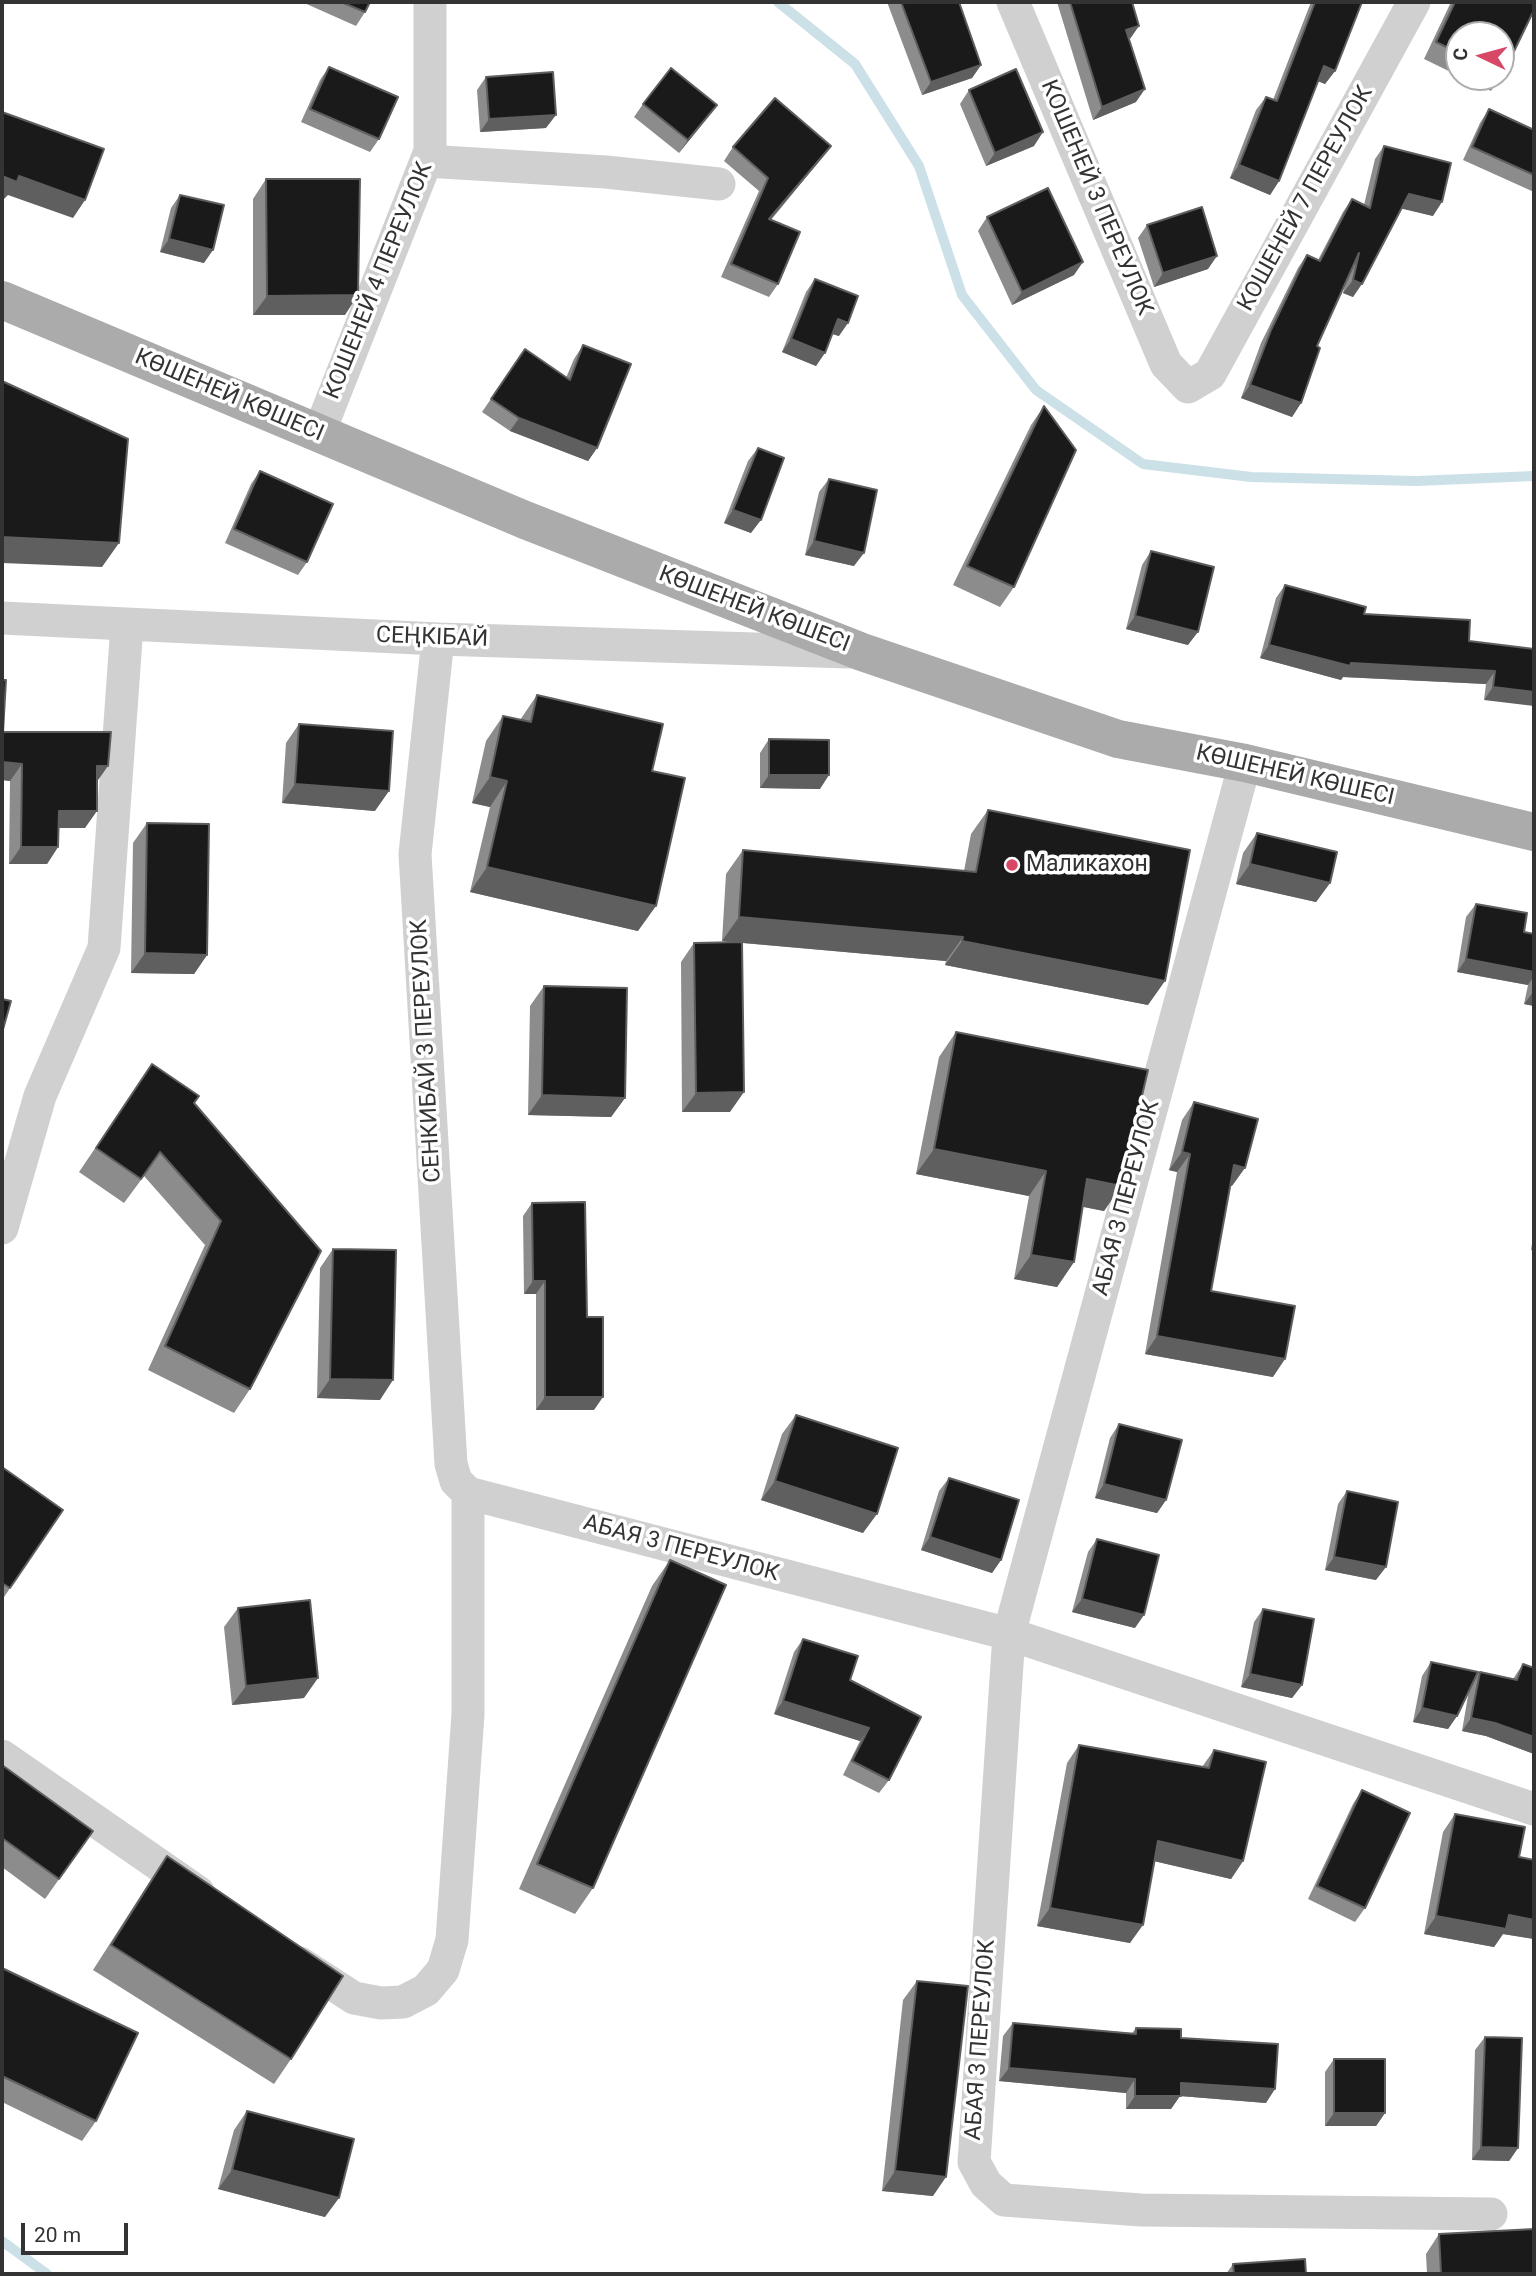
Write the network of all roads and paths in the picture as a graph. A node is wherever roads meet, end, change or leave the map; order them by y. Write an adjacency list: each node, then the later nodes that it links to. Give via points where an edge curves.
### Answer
1 (430, 2): 4 (street, КОШЕНЕЙ 4 ПЕРЕУЛОК, via 430,151)
2 (1013, 2): 7 (street, КОШЕНЕЙ 3 ПЕРЕУЛОК, via 1166,364)
3 (1414, 2): 7 (street, КОШЕНЕЙ 7 ПЕРЕУЛОК, via 1210,374)
4 (426, 162): 5 (street, via 606,172); 8 (street, КОШЕНЕЙ 4 ПЕРЕУЛОК)
5 (719, 184)
6 (2, 300): 8 (main road, КӨШЕНЕЙ КӨШЕСІ)
7 (1188, 387)
8 (319, 433): 12 (main road, КӨШЕНЕЙ КӨШЕСІ, via 525,520)
9 (2, 618): 10 (street, СЕҢКІБАЙ)
10 (127, 625): 11 (street, СЕҢКІБАЙ); 15 (street, via 104,947 40,1096)
11 (438, 639): 12 (street, СЕҢКІБАЙ); 16 (street, СЕНКИБАЙ 3 ПЕРЕУЛОК, via 415,854 451,1464 456,1481)
12 (862, 652): 13 (main road, КӨШЕНЕЙ КӨШЕСІ, via 1118,739)
13 (1245, 762): 14 (main road, КӨШЕНЕЙ КӨШЕСІ); 17 (street, АБАЯ 3 ПЕРЕУЛОК)
14 (1534, 832)
15 (2, 1228)
16 (468, 1493): 17 (street, АБАЯ 3 ПЕРЕУЛОК); 21 (street, via 468,1714 452,1940 443,1970 426,1990 403,2001 381,2003 355,1998)
17 (1009, 1634): 19 (street, АБАЯ 3 ПЕРЕУЛОК); 22 (street, АБАЯ 3 ПЕРЕУЛОК, via 975,2126 974,2162 986,2184 1004,2200 1141,2210)
18 (2, 1756): 20 (street)
19 (1534, 1808)
20 (218, 1906)
21 (275, 1945)
22 (1491, 2214)

